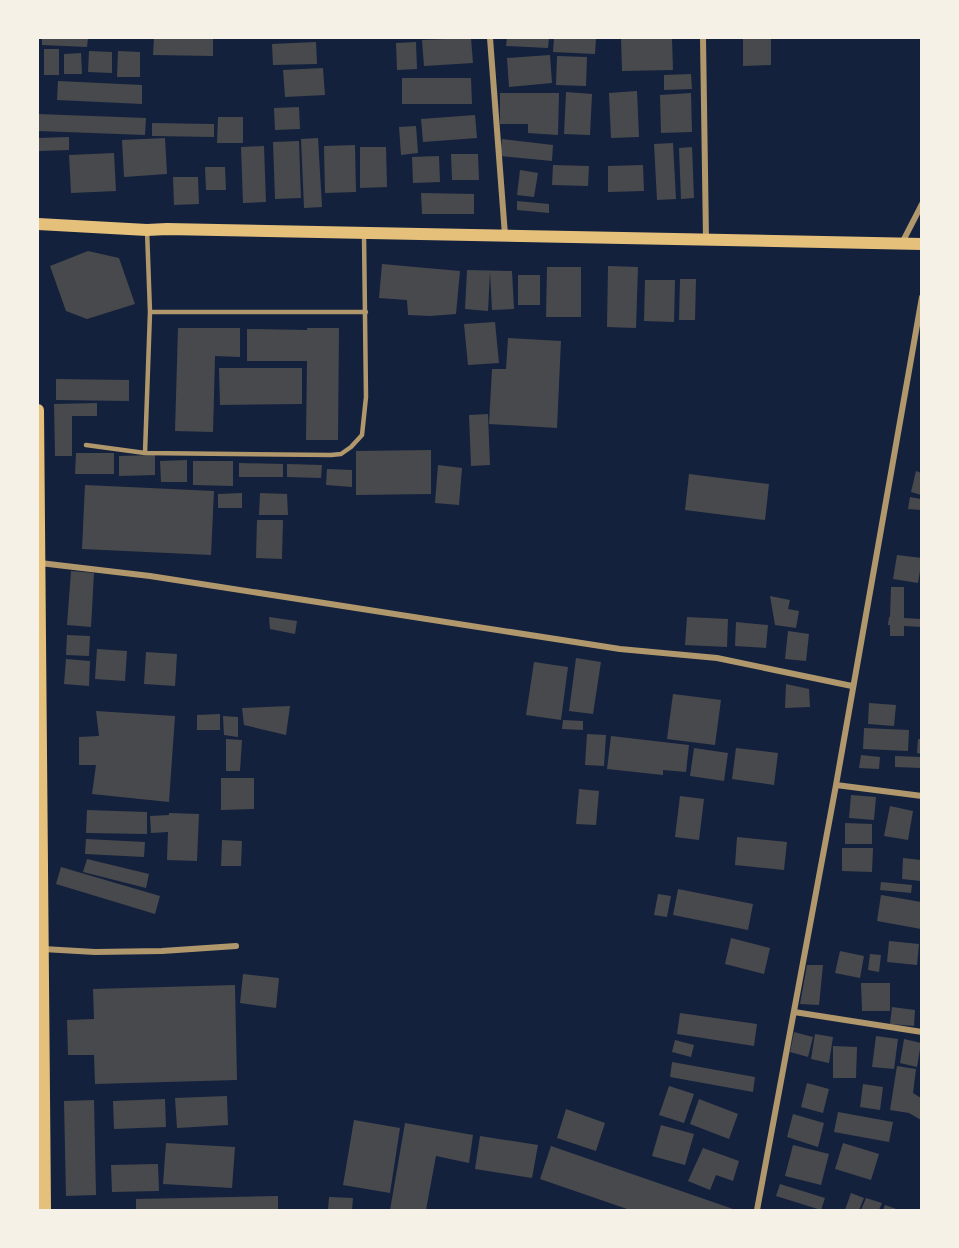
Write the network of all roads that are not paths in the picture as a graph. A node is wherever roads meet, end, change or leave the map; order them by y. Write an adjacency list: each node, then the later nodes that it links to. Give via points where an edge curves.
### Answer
1 (490, 38): 7 (street)
2 (703, 38): 8 (street)
3 (921, 204): 9 (street)
4 (38, 224): 5 (main road)
5 (147, 230): 6 (main road); 12 (lane)
6 (364, 231): 7 (main road); 13 (lane)
7 (505, 235): 8 (main road)
8 (705, 240): 9 (main road)
9 (902, 243): 10 (main road)
10 (921, 244)
11 (921, 297): 18 (street)
12 (150, 312): 13 (lane); 16 (lane)
13 (366, 312): 16 (lane, via 362,435 341,454)
14 (38, 410): 17 (main road)
15 (86, 445): 16 (lane)
16 (145, 453)
17 (39, 563): 18 (street, via 150,576 620,649 717,658); 22 (main road)
18 (852, 686): 19 (street)
19 (836, 785): 20 (street); 25 (street)
20 (921, 796)
21 (236, 946): 22 (street, via 162,951)
22 (43, 949): 23 (main road)
23 (41, 975): 24 (main road)
24 (41, 1001): 27 (main road)
25 (794, 1012): 26 (street); 28 (street)
26 (921, 1032)
27 (45, 1210)
28 (757, 1210)

